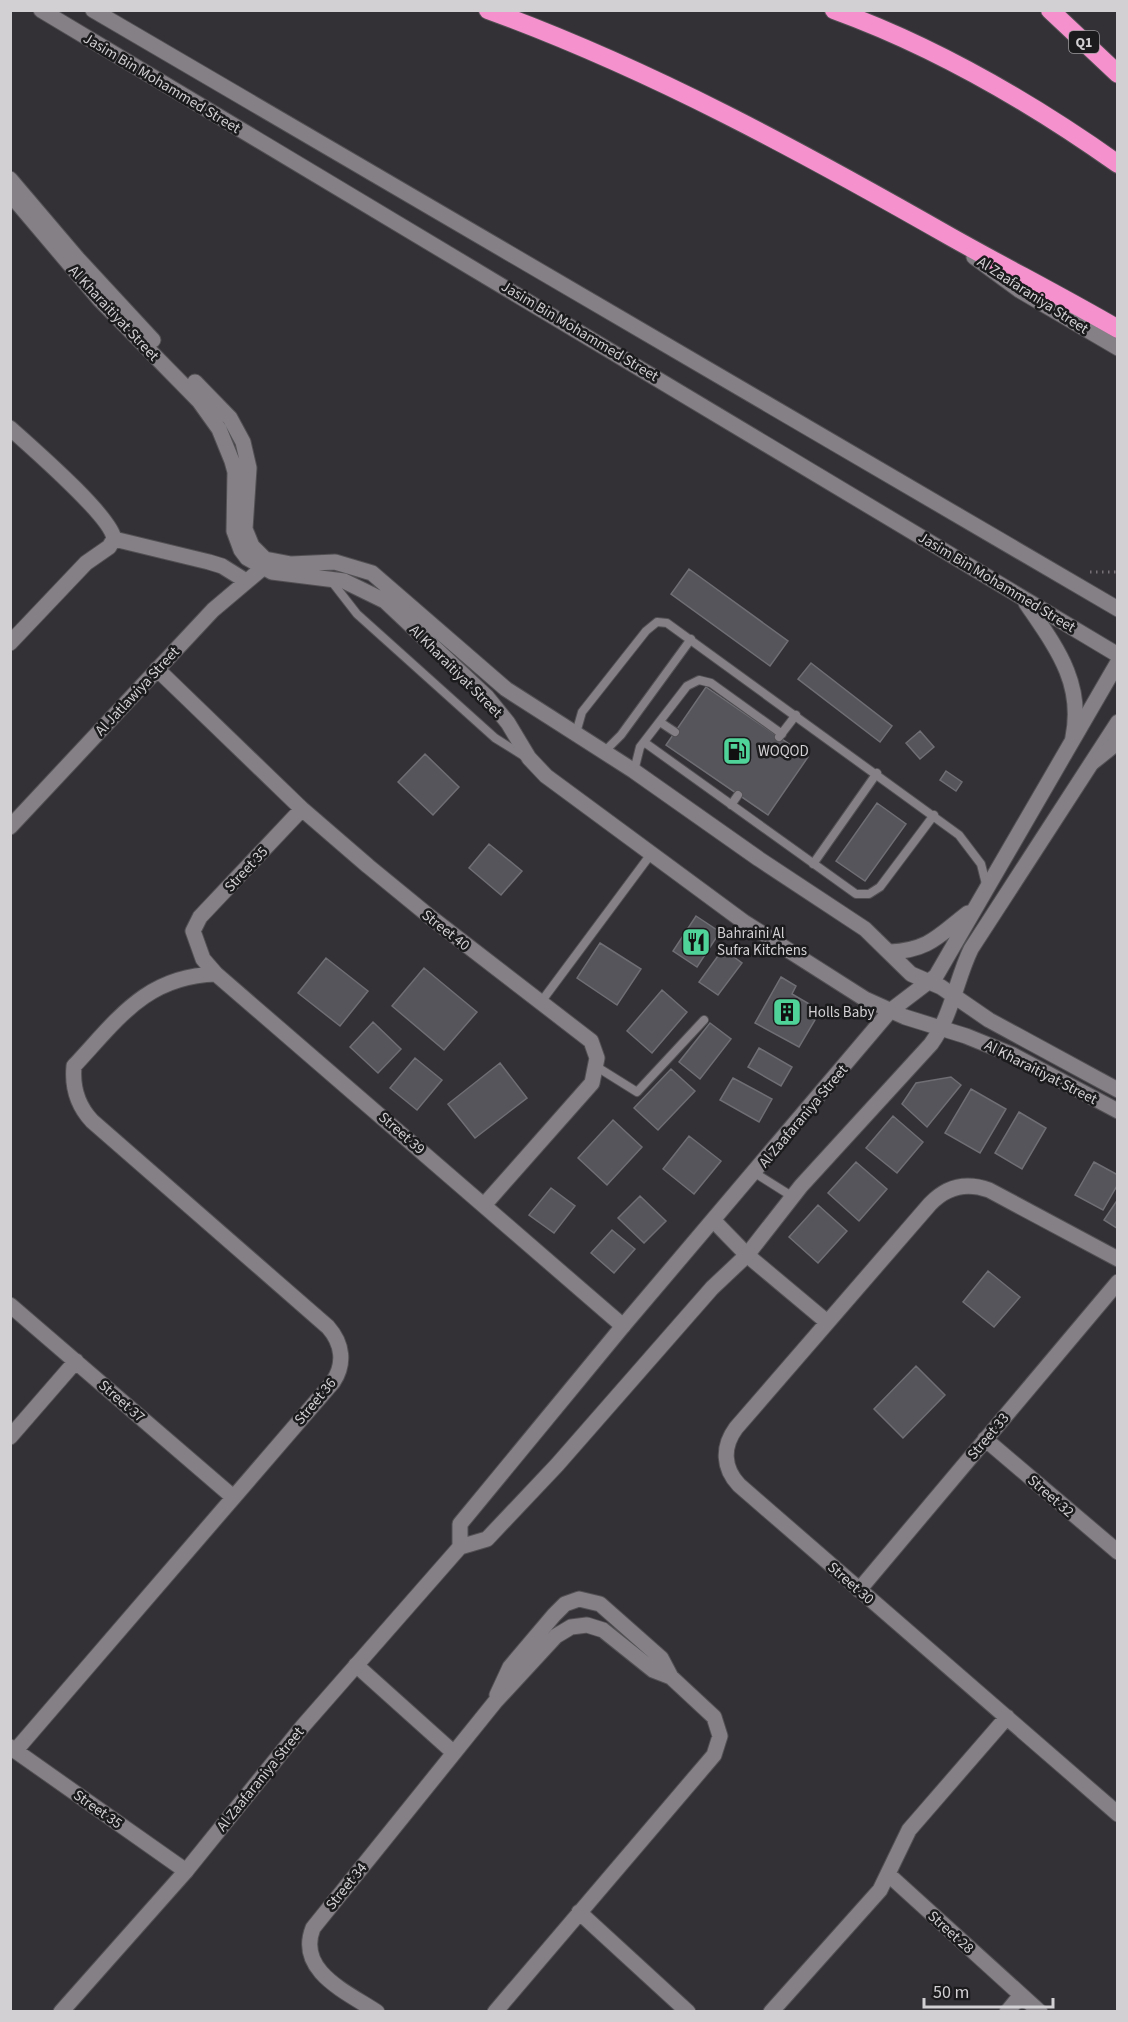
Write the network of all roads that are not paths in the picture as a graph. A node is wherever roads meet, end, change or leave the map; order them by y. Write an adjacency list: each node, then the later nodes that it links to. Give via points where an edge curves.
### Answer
1 (41, 10): 19 (street, Jasim Bin Mohammed Street)
2 (93, 10): 20 (street, Jasim Bin Mohammed Street)
3 (488, 10): 10 (highway, via 610,59 701,102)
4 (834, 10): 7 (highway, via 958,65 1038,110)
5 (1050, 10): 6 (highway, Q1)
6 (1118, 74)
7 (1118, 164)
8 (10, 179): 14 (street, Al Kharaitiyat Street, via 106,291 230,418 243,441)
9 (10, 194): 14 (street, Al Kharaitiyat Street, via 99,299 207,410)
10 (952, 237): 11 (highway); 12 (street, Al Zaafaraniya Street, via 1019,290)
11 (1118, 329)
12 (1118, 348)
13 (10, 428): 15 (street, via 90,504 111,529)
14 (242, 470): 16 (street, Al Kharaitiyat Street, via 245,529)
15 (114, 539): 18 (street, via 216,564); 22 (street)
16 (267, 565): 17 (street, Al Kharaitiyat Street); 18 (street, Al Jatlawiya Street); 26 (street, Al Kharaitiyat Street, via 335,562 372,573 486,674)
17 (328, 578): 30 (street, Al Kharaitiyat Street, via 358,586 385,601 487,697); 37 (lane, via 365,621 495,738)
18 (246, 582): 25 (street, Al Jatlawiya Street, via 213,610)
19 (1023, 598): 23 (street, Jasim Bin Mohammed Street); 33 (street, via 1061,654 1072,679 1076,714)
20 (1118, 609)
21 (691, 639): 27 (lane); 32 (lane, via 671,625 657,622 646,631 582,712); 36 (lane, via 621,735)
22 (10, 643)
23 (1118, 655)
24 (1118, 662): 33 (street, Al Zaafaraniya Street)
25 (158, 669): 43 (street, Street 40); 45 (street, Al Jatlawiya Street)
26 (526, 703): 30 (street); 32 (street, Al Kharaitiyat Street)
27 (796, 714): 28 (lane, via 780,736 703,680 691,683); 40 (lane)
28 (660, 722): 31 (lane); 34 (lane)
29 (1118, 722): 38 (street)
30 (508, 723): 37 (street, Al Kharaitiyat Street)
31 (675, 732)
32 (576, 734): 36 (street, Al Kharaitiyat Street)
33 (1073, 737): 48 (street, Al Zaafaraniya Street)
34 (644, 742): 39 (lane, via 637,752); 42 (lane)
35 (1118, 742): 38 (street)
36 (604, 752): 39 (street, Al Kharaitiyat Street)
37 (529, 758): 46 (street, Al Kharaitiyat Street, via 546,776)
38 (1093, 762): 54 (street, via 971,949)
39 (634, 771): 51 (street, Al Kharaitiyat Street, via 865,929)
40 (877, 773): 44 (lane); 47 (lane)
41 (738, 795): 42 (lane)
42 (731, 805): 47 (lane)
43 (302, 808): 50 (street, Street 35, via 200,917); 55 (street, Street 40, via 429,916)
44 (934, 815): 47 (lane, via 886,881 869,894 850,891); 48 (lane, via 976,853)
45 (10, 827)
46 (651, 854): 55 (lane); 56 (street, Al Kharaitiyat Street, via 783,948)
47 (813, 864)
48 (987, 888): 49 (street, Al Zaafaraniya Street)
49 (977, 906): 51 (street, via 930,944); 53 (street, Al Zaafaraniya Street)
50 (193, 931): 52 (street, Street 39, via 203,959)
51 (890, 952): 53 (street, Al Kharaitiyat Street, via 903,968)
52 (216, 974): 64 (street, Street 39); 75 (street, Street 36, via 187,976 142,996 75,1066 75,1092 86,1115 328,1328 340,1347 341,1361 333,1382)
53 (928, 983): 54 (street, Al Kharaitiyat Street); 56 (street, Al Zaafaraniya Street)
54 (954, 995): 58 (street); 60 (street, Al Kharaitiyat Street, via 989,1020)
55 (542, 1002): 59 (street, Street 40, via 585,1034 595,1049)
56 (890, 1011): 58 (street, Al Kharaitiyat Street); 62 (street, Al Zaafaraniya Street)
57 (704, 1020): 59 (lane, via 637,1092)
58 (942, 1028): 61 (street, Al Kharaitiyat Street, via 1012,1055); 63 (street)
59 (597, 1067): 64 (street, via 586,1090)
60 (1118, 1090)
61 (1118, 1111)
62 (755, 1173): 63 (lane); 65 (street, Al Zaafaraniya Street)
63 (793, 1197): 66 (street)
64 (485, 1204): 71 (street, Street 39)
65 (714, 1221): 66 (street); 71 (street, Al Zaafaraniya Street)
66 (747, 1255): 70 (street); 76 (street, via 712,1288 487,1539)
67 (1118, 1259): 70 (street, Street 30, via 989,1190 953,1188 930,1203)
68 (1118, 1282): 74 (street, Street 33)
69 (10, 1305): 72 (street, Street 37)
70 (827, 1322): 78 (street, Street 30, via 731,1436 726,1462 739,1485)
71 (623, 1326): 76 (street, Al Zaafaraniya Street, via 460,1524)
72 (76, 1361): 73 (street); 75 (street, Street 37)
73 (10, 1437)
74 (985, 1439): 77 (street, Street 32); 78 (street, Street 33)
75 (233, 1497): 83 (street, Street 36)
76 (460, 1547): 79 (street, Al Zaafaraniya Street)
77 (1118, 1552)
78 (859, 1590): 82 (street, Street 30)
79 (356, 1665): 84 (street); 86 (street, Al Zaafaraniya Street)
80 (671, 1677): 81 (street, Street 34, via 652,1670 603,1630 579,1626 556,1635); 81 (street, Street 34, via 661,1658 600,1604 579,1599 559,1609 510,1667); 88 (street, Street 34, via 714,1717 720,1736 717,1749)
81 (495, 1702): 84 (street, Street 34)
82 (1007, 1718): 85 (street, Street 30); 87 (street, via 909,1830)
83 (13, 1749): 86 (street, Street 35)
84 (454, 1753): 91 (street, Street 34, via 318,1919 309,1937 310,1957 320,1973)
85 (1118, 1814)
86 (186, 1871): 90 (street, Al Zaafaraniya Street)
87 (889, 1875): 89 (street, Street 28); 94 (street)
88 (579, 1912): 92 (street, Street 34); 93 (street)
89 (1021, 1995): 95 (street); 96 (street, Street 28)
90 (61, 2012)
91 (376, 2012)
92 (495, 2012)
93 (688, 2012)
94 (771, 2012)
95 (1007, 2012)
96 (1040, 2012)

